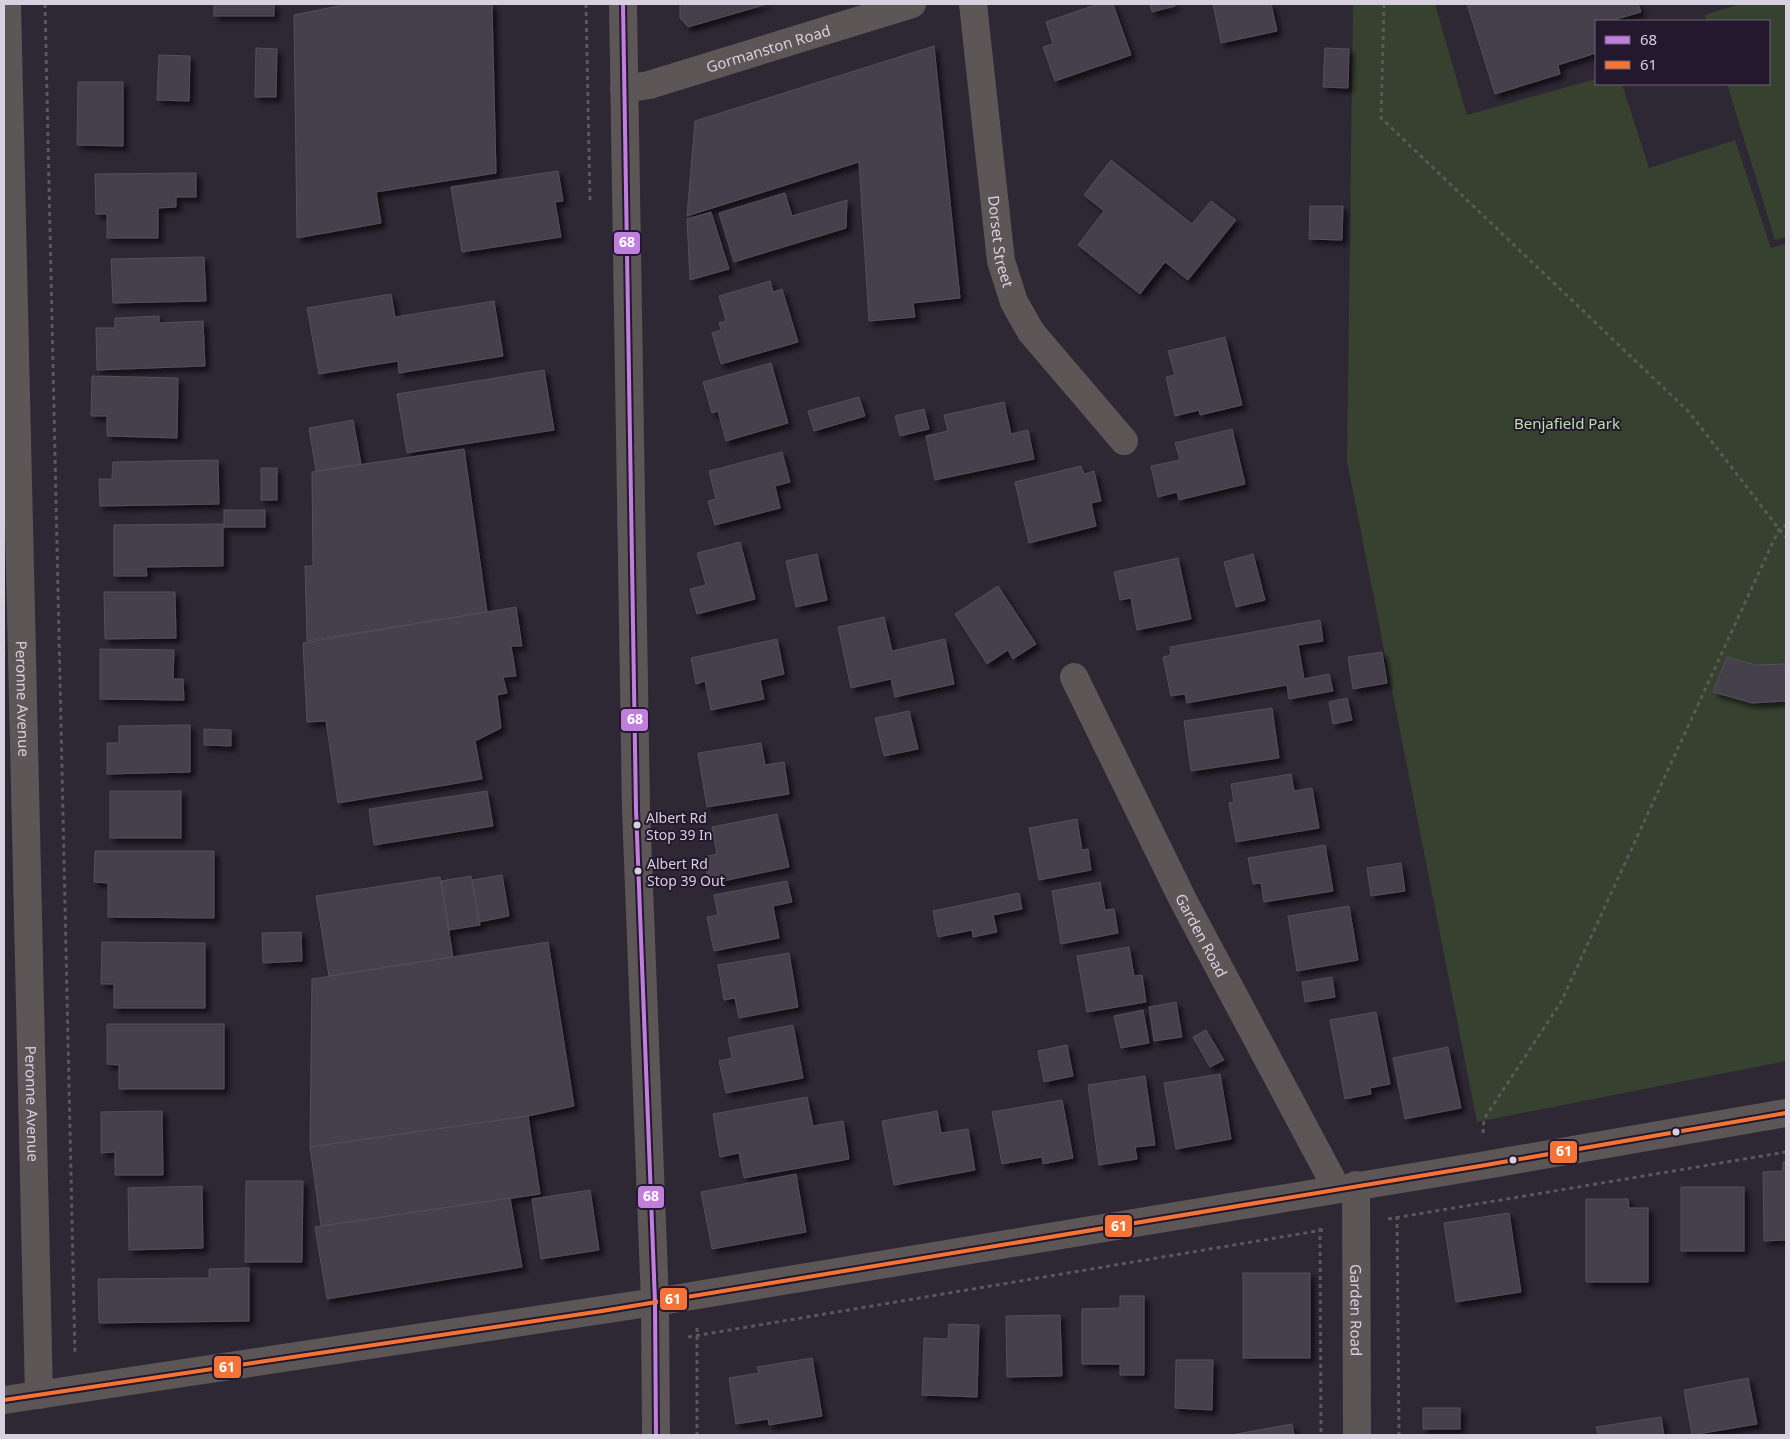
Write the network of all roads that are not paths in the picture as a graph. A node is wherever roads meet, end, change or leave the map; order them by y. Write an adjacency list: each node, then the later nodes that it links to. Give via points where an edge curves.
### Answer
1 (8, 4): 11 (street, Peronne Avenue)
2 (622, 4): 5 (street)
3 (912, 4): 5 (street, Gormanston Road, via 649,85)
4 (973, 4): 6 (street, Dorset Street, via 1001,261 1014,302 1031,332)
5 (624, 89): 10 (street, via 636,809)
6 (1124, 440)
7 (1074, 677): 9 (street, Garden Road, via 1183,900)
8 (1786, 1113): 9 (street)
9 (1338, 1189): 10 (street); 14 (street, Garden Road, via 1356,1224)
10 (655, 1302): 11 (street); 13 (street)
11 (39, 1395): 12 (street)
12 (4, 1400)
13 (656, 1435)
14 (1357, 1435)

